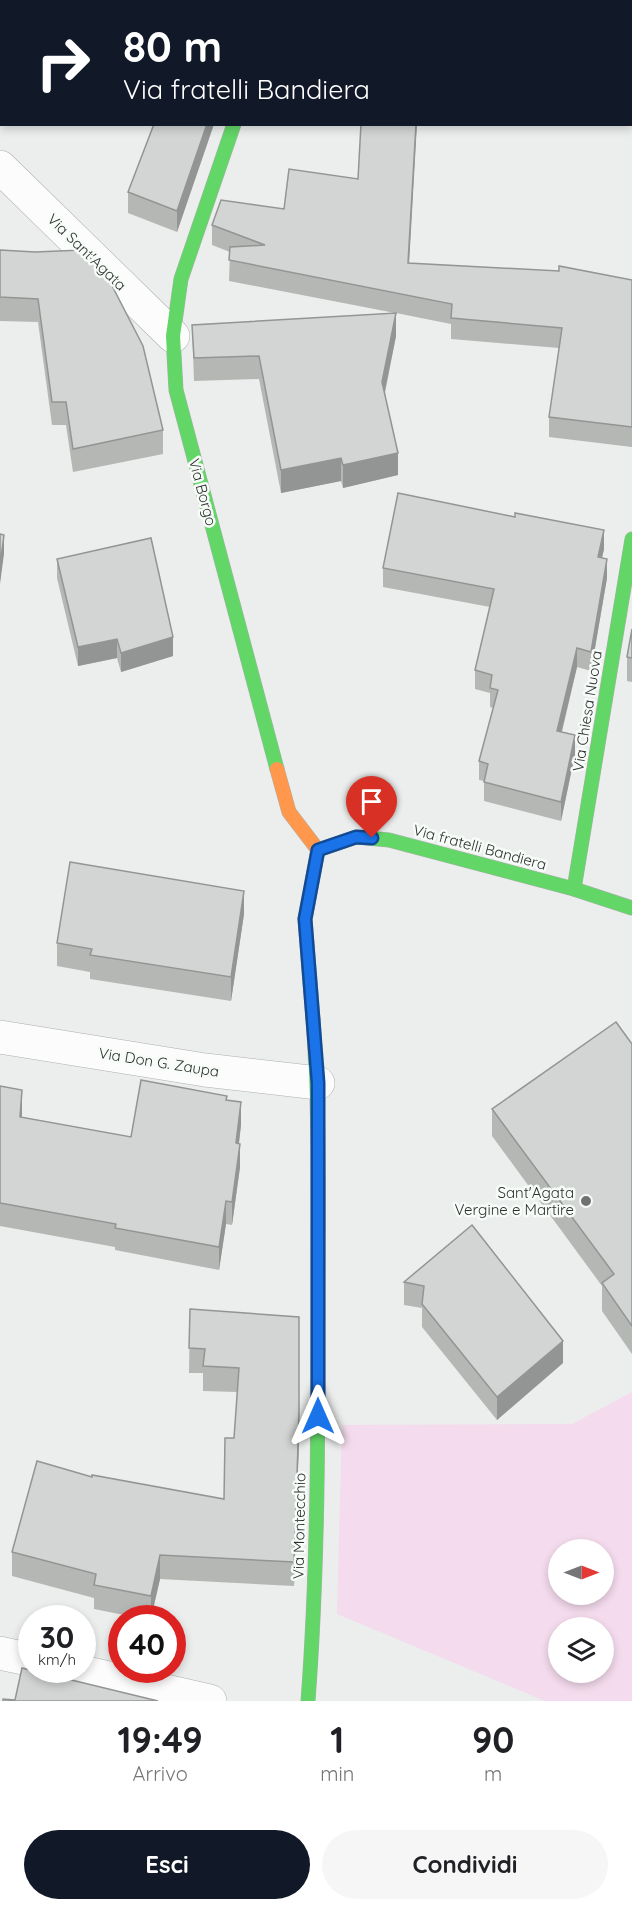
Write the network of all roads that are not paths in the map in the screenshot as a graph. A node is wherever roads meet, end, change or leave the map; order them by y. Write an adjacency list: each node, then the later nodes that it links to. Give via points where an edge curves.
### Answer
1 (233, 126): 3 (street, Via Borgo, via 181,279)
2 (0, 167): 3 (street, Via Sant'Agata)
3 (173, 336): 5 (street, Via Borgo, via 176,390 289,813)
4 (632, 539): 6 (street, Via Chiesa Nuova)
5 (318, 850): 6 (street, Via fratelli Bandiera, via 356,837 388,840); 9 (street, Via Montecchio, via 305,919)
6 (574, 889): 7 (street, Via fratelli Bandiera)
7 (632, 908)
8 (0, 1037): 9 (street, Via Don G. Zaupa, via 206,1070)
9 (318, 1083): 14 (street, Via Montecchio, via 317,1452)
10 (0, 1653): 11 (street)
11 (18, 1657)
12 (96, 1675): 13 (street)
13 (210, 1701)
14 (308, 1701)

